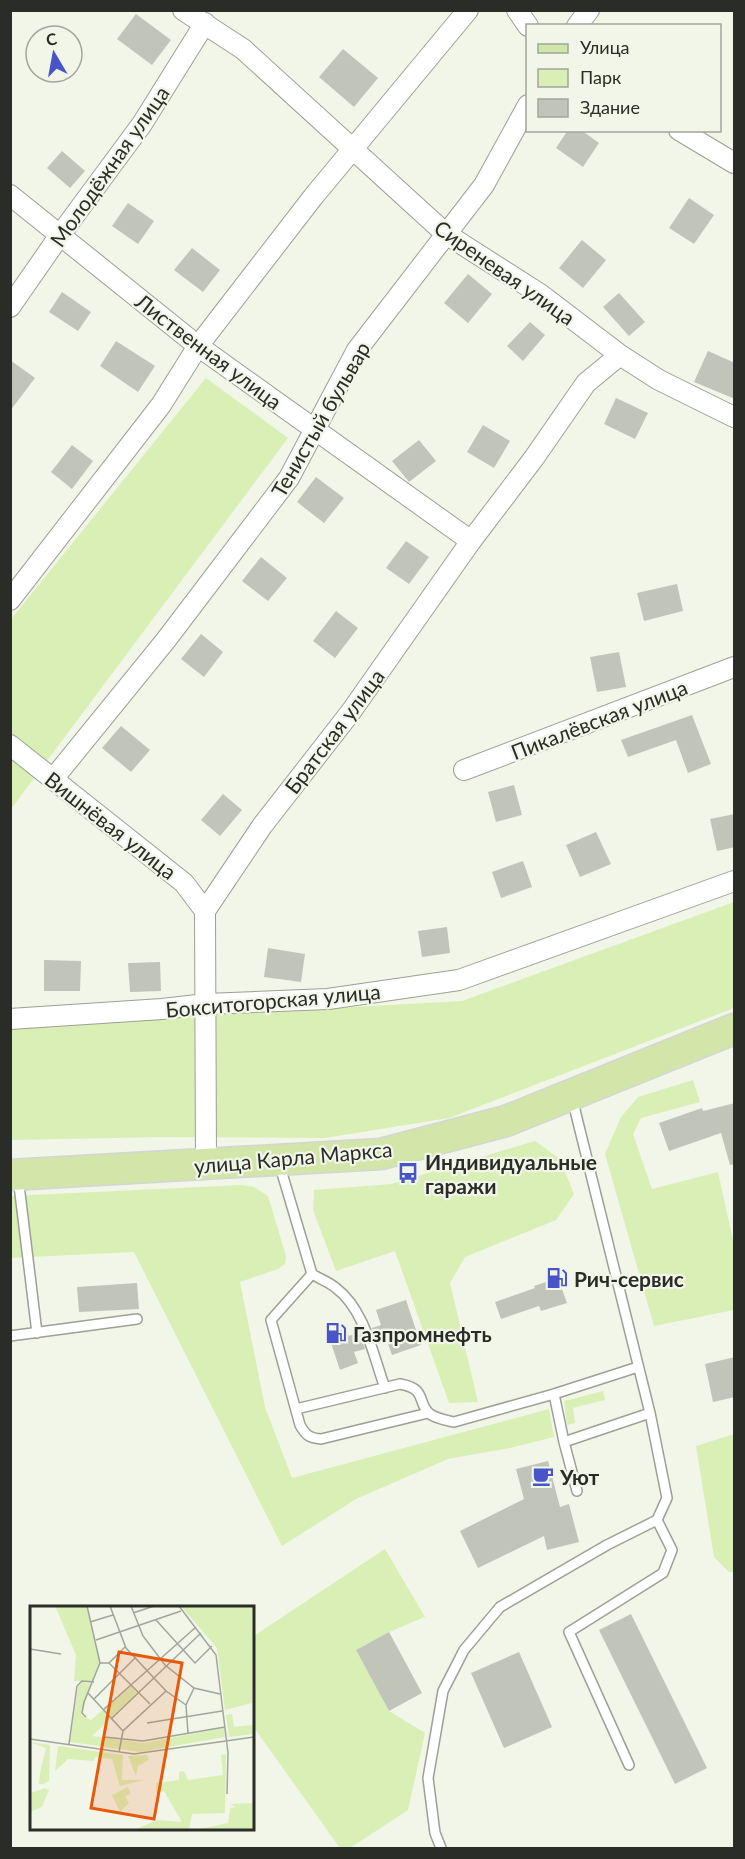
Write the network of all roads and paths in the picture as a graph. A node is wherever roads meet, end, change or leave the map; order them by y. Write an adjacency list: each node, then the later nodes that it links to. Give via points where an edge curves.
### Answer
1 (183, 10): 5 (street, Сиреневая улица)
2 (468, 10): 10 (street)
3 (517, 10): 6 (street)
4 (589, 10): 7 (street)
5 (205, 23): 10 (street, Сиреневая улица, via 243,49); 14 (street, Молодёжная улица, via 142,124)
6 (527, 24)
7 (579, 24)
8 (526, 109): 13 (street, Тенистый бульвар, via 484,185)
9 (682, 132): 11 (street)
10 (353, 148): 13 (street, Сиреневая улица); 16 (street)
11 (735, 163)
12 (10, 195): 14 (street, Лиственная улица)
13 (446, 234): 17 (street, Сиреневая улица, via 540,294); 19 (street, Тенистый бульвар, via 357,350)
14 (60, 235): 15 (street, Молодёжная улица); 16 (street, Лиственная улица)
15 (10, 307)
16 (198, 346): 19 (street, Лиственная улица); 21 (street, via 161,405)
17 (620, 355): 18 (street, Сиреневая улица, via 659,380); 20 (street, Братская улица, via 586,383)
18 (735, 417)
19 (315, 429): 20 (street, Лиственная улица); 25 (street, Тенистый бульвар, via 289,478 166,640)
20 (471, 541): 27 (street, Братская улица, via 350,713 262,826)
21 (10, 600)
22 (735, 667): 24 (street, Пикалёвская улица)
23 (10, 744): 25 (street, Вишнёвая улица)
24 (464, 771)
25 (52, 779): 27 (street, Вишнёвая улица, via 184,883)
26 (735, 881): 28 (street, Бокситогорская улица, via 459,980 328,999)
27 (205, 911): 28 (street)
28 (206, 1004): 29 (street, Бокситогорская улица); 33 (street)
29 (10, 1020)
30 (735, 1029): 31 (main road, улица Карла Маркса)
31 (572, 1096): 32 (main road, улица Карла Маркса, via 506,1121 381,1154); 39 (lane)
32 (278, 1161): 33 (main road, улица Карла Маркса); 35 (lane)
33 (206, 1164): 34 (main road, улица Карла Маркса)
34 (14, 1175): 37 (lane)
35 (312, 1274): 40 (lane, via 336,1287 360,1316); 42 (lane, via 271,1320)
36 (137, 1319): 37 (lane)
37 (37, 1333): 38 (lane)
38 (10, 1336)
39 (638, 1367): 41 (lane); 44 (lane)
40 (385, 1388): 42 (lane); 43 (lane, via 411,1386 419,1392)
41 (554, 1394): 43 (lane, via 454,1422); 45 (lane)
42 (296, 1409): 43 (lane, via 304,1433 321,1439)
43 (428, 1413)
44 (650, 1413): 45 (lane); 47 (lane, via 667,1498)
45 (564, 1442): 46 (lane)
46 (576, 1491)
47 (657, 1520): 48 (lane, via 672,1550 663,1573 569,1632); 49 (lane, via 500,1607 464,1650 444,1691 428,1778 435,1833)
48 (629, 1765)
49 (441, 1848)

